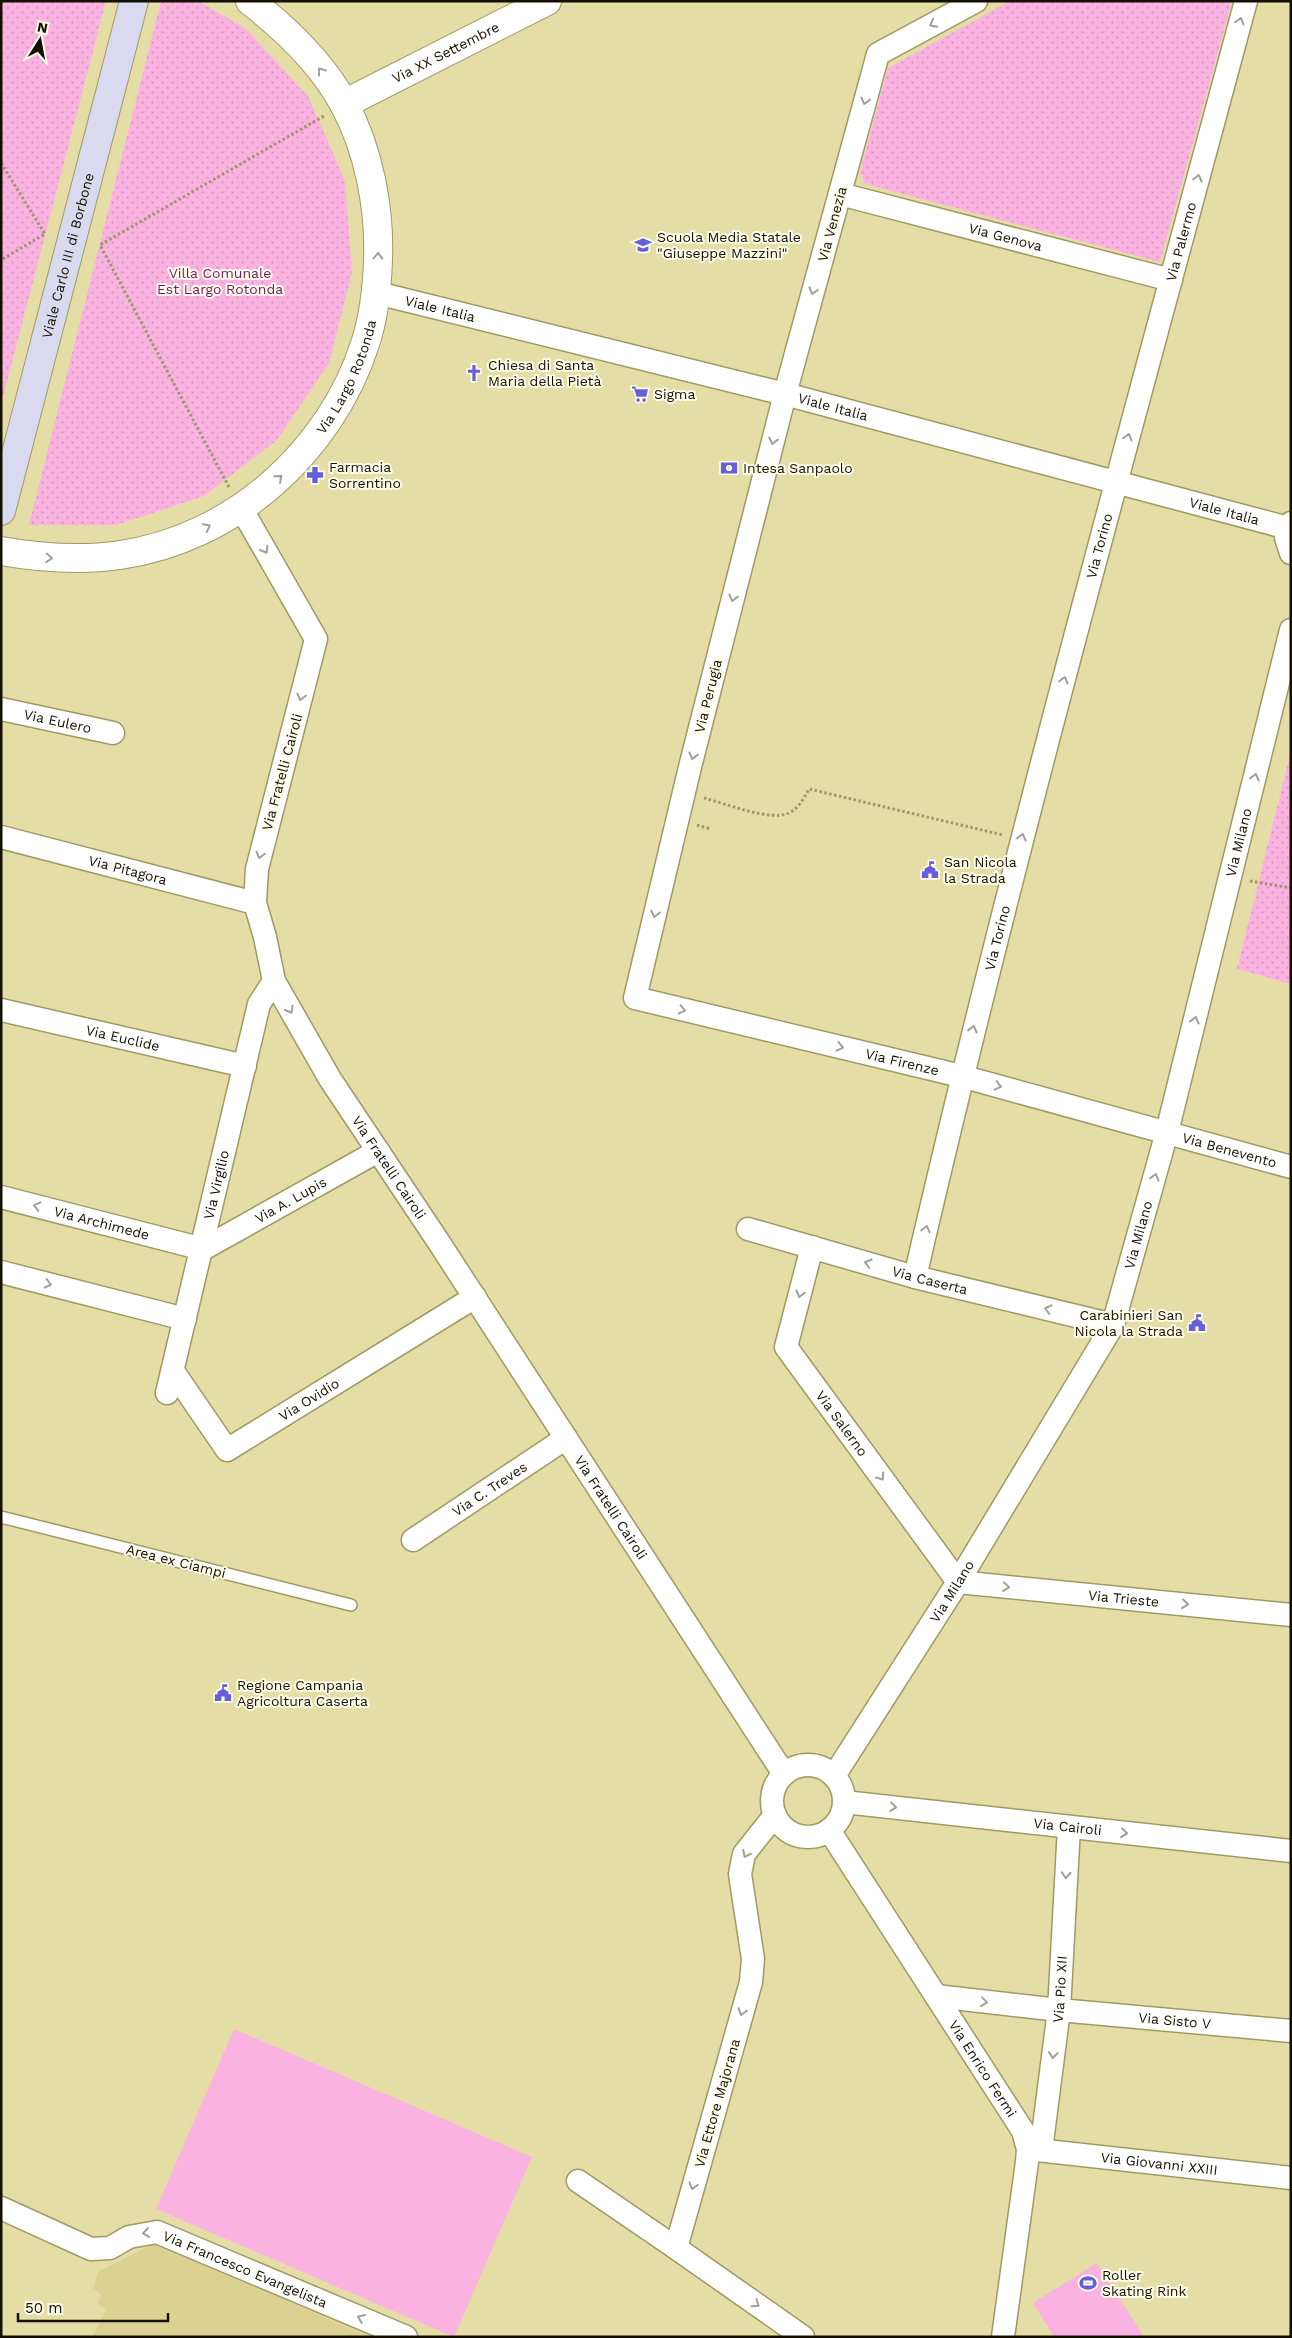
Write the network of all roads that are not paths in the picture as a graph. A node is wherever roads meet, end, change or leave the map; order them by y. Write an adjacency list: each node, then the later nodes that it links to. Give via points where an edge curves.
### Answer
1 (134, 1): 13 (main road, Viale Carlo III di Borbone)
2 (250, 1): 6 (street, Via Largo Rotonda, one-way to 2, via 318,66 280,24)
3 (547, 1): 6 (street, Via XX Settembre)
4 (976, 1): 7 (street, Via Venezia, one-way to 7, via 878,54)
5 (1246, 1): 8 (street, Via Palermo, one-way to 5)
6 (344, 104): 9 (street, Via Largo Rotonda, one-way to 6, via 379,231 370,180)
7 (840, 194): 8 (street, Via Genova); 10 (street, Via Venezia, one-way to 10)
8 (1171, 280): 11 (street, Via Palermo, one-way to 8)
9 (377, 293): 10 (street, Viale Italia); 12 (street, Via Largo Rotonda, one-way to 9, via 282,476 317,437 336,407 365,344)
10 (784, 394): 11 (street, Viale Italia); 23 (street, Via Perugia, one-way to 23)
11 (1116, 484): 14 (street, Viale Italia); 26 (street, Via Torino, one-way to 11)
12 (241, 508): 15 (street, Via Largo Rotonda, one-way to 12, via 34,557 77,559 120,555 171,542); 21 (street, Via Fratelli Cairoli, one-way to 21, via 316,639 257,869)
13 (1, 511)
14 (1289, 526): 16 (street, Viale Italia, via 1286,538)
15 (1, 551)
16 (1291, 553)
17 (1291, 630): 27 (street, Via Milano, one-way to 17)
18 (1, 708): 19 (street, Via Eulero)
19 (113, 733)
20 (1, 838): 21 (street, Via Pitagora)
21 (255, 903): 22 (street, Via Fratelli Cairoli)
22 (274, 981): 25 (street, Via Virgilio, via 259,1004); 28 (street, Via Fratelli Cairoli, one-way to 28, via 330,1079)
23 (635, 998): 26 (street, Via Firenze, one-way to 26)
24 (1, 1010): 25 (street, Via Euclide)
25 (245, 1066): 33 (street, Via Virgilio)
26 (961, 1076): 27 (street, Via Firenze, one-way to 27); 35 (street, Via Torino, one-way to 26)
27 (1168, 1132): 29 (street, Via Benevento); 38 (street, Via Milano, one-way to 27)
28 (378, 1151): 33 (street, Via A. Lupis); 36 (street, Via Fratelli Cairoli)
29 (1291, 1167)
30 (1, 1197): 33 (street, Via Archimede, one-way to 30)
31 (748, 1229): 32 (street, Via Caserta)
32 (812, 1247): 35 (street, Via Caserta, one-way to 32); 44 (street, Via Salerno, one-way to 44, via 786,1347)
33 (203, 1249): 37 (street, Via Virgilio)
34 (1, 1272): 37 (street, one-way to 37)
35 (915, 1277): 38 (street, Via Caserta, one-way to 35)
36 (475, 1297): 39 (street, Via Ovidio, via 227,1450); 41 (street, Via Fratelli Cairoli)
37 (185, 1319): 39 (street, Via Virgilio)
38 (1112, 1325): 44 (street, Via Milano)
39 (173, 1371): 40 (street, Via Virgilio)
40 (167, 1393)
41 (566, 1438): 43 (street, Via C. Treves); 47 (street, Via Fratelli Cairoli)
42 (1, 1517): 45 (lane, Area ex Ciampi)
43 (413, 1540)
44 (958, 1582): 46 (street, Via Trieste, one-way to 46); 48 (street, Via Milano)
45 (351, 1605)
46 (1291, 1615)
47 (784, 1774): 48 (street, via 796,1767 810,1765 823,1768); 50 (street, via 773,1793)
48 (834, 1776): 49 (street)
49 (844, 1802): 51 (street, Via Cairoli, one-way to 51); 52 (street, via 840,1818)
50 (775, 1815): 52 (street, via 782,1826 804,1837 817,1836); 61 (street, Via Ettore Majorana, one-way to 61, via 744,1854 740,1874 753,1959 751,1982)
51 (1068, 1827): 53 (street, Via Cairoli, one-way to 53); 55 (street, Via Pio XII, one-way to 55)
52 (829, 1830): 54 (street, Via Enrico Fermi)
53 (1291, 1851)
54 (936, 1996): 55 (street, Via Sisto V, one-way to 55); 57 (street, Via Enrico Fermi)
55 (1059, 2010): 56 (street, Via Sisto V); 57 (street, Via Pio XII, one-way to 57)
56 (1291, 2031)
57 (1035, 2149): 58 (street, Via Giovanni XXIII); 64 (street, Via Enrico Fermi)
58 (1291, 2178)
59 (578, 2181): 61 (street)
60 (1, 2208): 62 (street, Via Francesco Evangelista, one-way to 60, via 158,2232 130,2237 110,2248 91,2249)
61 (676, 2248): 63 (street, one-way to 63)
62 (406, 2337)
63 (803, 2337)
64 (1003, 2337)

